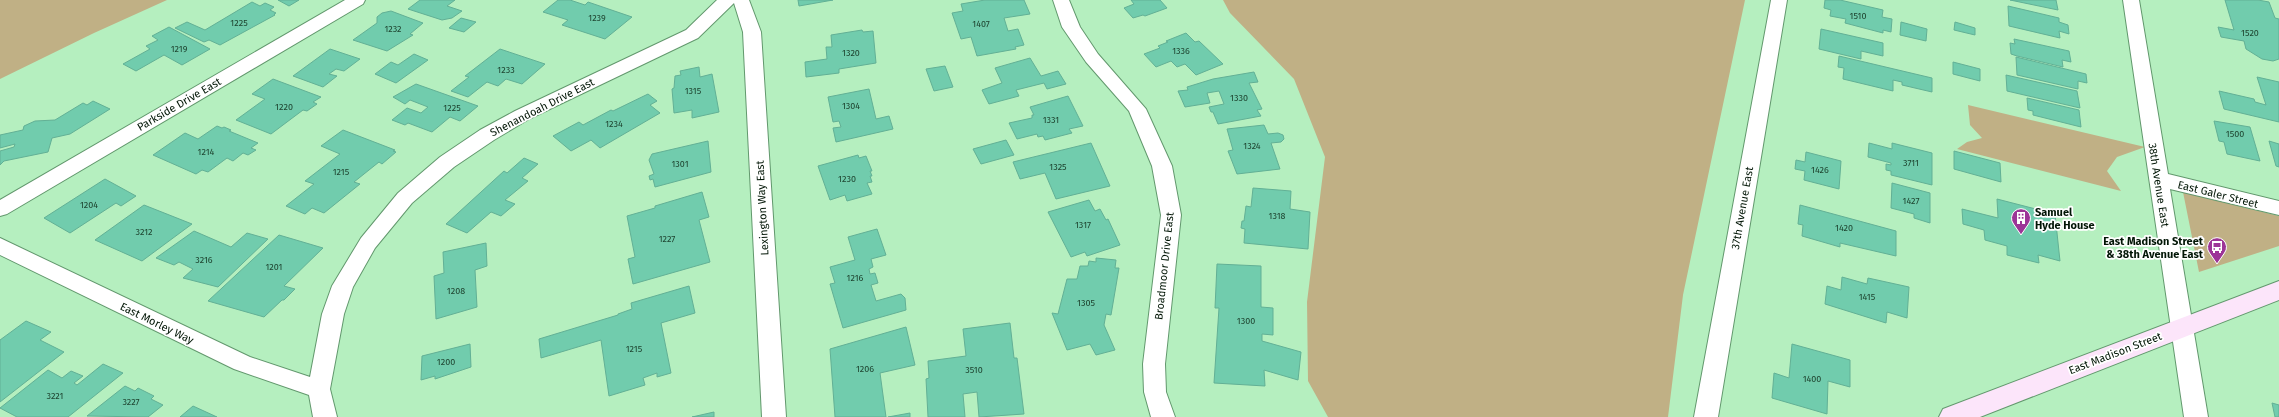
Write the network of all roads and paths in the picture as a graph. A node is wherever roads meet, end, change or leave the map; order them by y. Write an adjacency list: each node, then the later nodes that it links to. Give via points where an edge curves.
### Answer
1 (357, 0): 9 (street, Parkside Drive East)
2 (727, 0): 13 (street, Shenandoah Drive East, via 692,34 522,115 487,135 447,162 405,198 368,243 343,286 333,314)
3 (741, 0): 15 (street, Lexington Way East, via 752,32)
4 (1062, 0): 16 (street, Broadmoor Drive East, via 1071,27 1092,58 1137,108 1162,166 1171,215 1154,364 1155,392)
5 (1779, 0): 17 (street, 37th Avenue East)
6 (2131, 0): 7 (street, 38th Avenue East)
7 (2158, 179): 8 (street, East Galer Street); 12 (street, 38th Avenue East)
8 (2279, 208)
9 (0, 209)
10 (0, 246): 13 (street, East Morley Way, via 242,363)
11 (2279, 290): 12 (main road, East Madison Street)
12 (2181, 327): 18 (main road, East Madison Street); 19 (street, 38th Avenue East)
13 (319, 389): 14 (street, Shenandoah Drive East)
14 (325, 417)
15 (774, 417)
16 (1163, 417)
17 (1706, 417)
18 (1952, 417)
19 (2196, 417)

